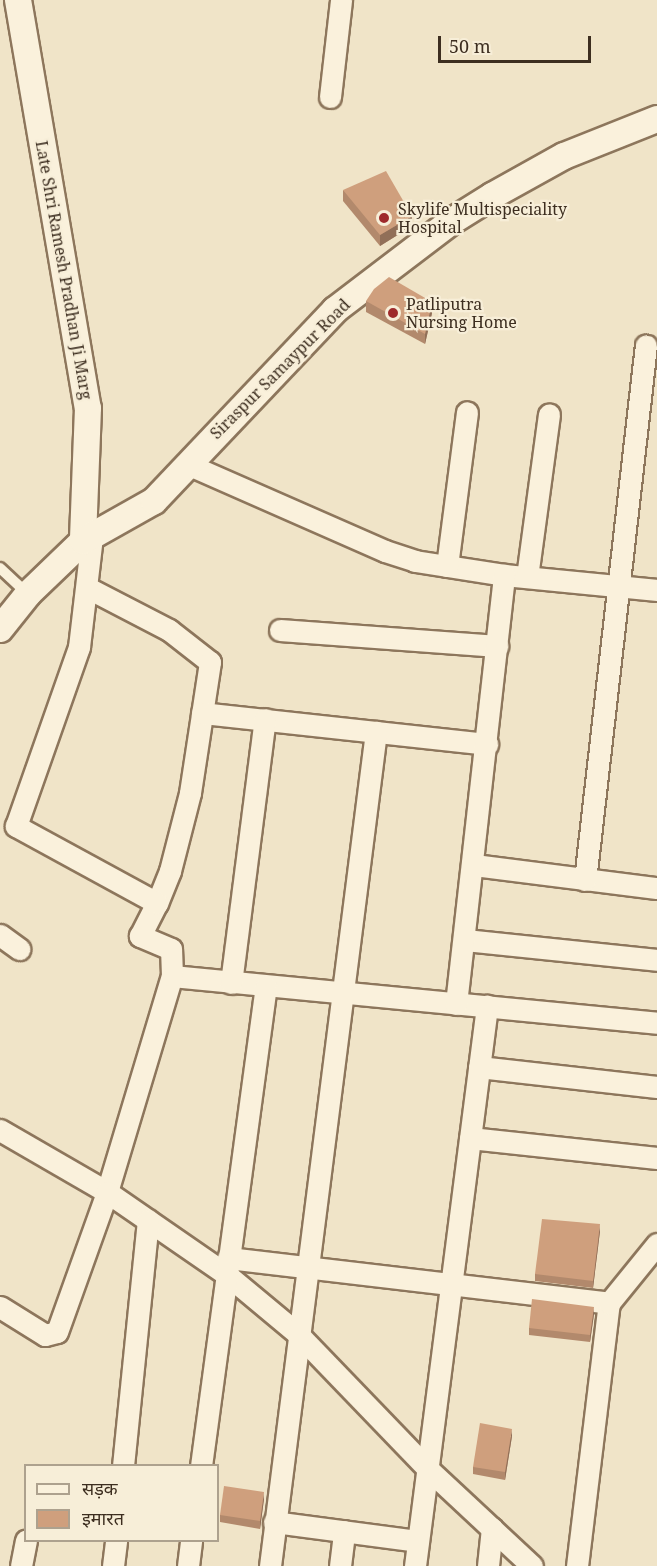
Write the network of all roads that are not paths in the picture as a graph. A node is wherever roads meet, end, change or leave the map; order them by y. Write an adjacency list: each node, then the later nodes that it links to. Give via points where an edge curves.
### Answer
1 (18, 0): 9 (street, Late Shri Ramesh Pradhan Ji Marg, via 88,408)
2 (341, 0): 3 (street)
3 (330, 97)
4 (657, 119): 8 (street, Siraspur Samaypur Road, via 564,156 449,223 335,310)
5 (646, 345): 14 (street)
6 (468, 412): 10 (street)
7 (549, 414): 13 (street)
8 (187, 464): 9 (street, Siraspur Samaypur Road, via 154,501); 10 (street, via 385,552)
9 (87, 538): 15 (street); 17 (street, Siraspur Samaypur Road)
10 (447, 566): 12 (street)
11 (0, 568): 17 (lane)
12 (504, 575): 13 (street); 20 (street)
13 (527, 577): 14 (street)
14 (616, 585): 16 (street); 26 (street)
15 (88, 588): 21 (street, via 169,630 210,662); 28 (street, via 79,647 16,826)
16 (657, 590)
17 (28, 594): 18 (street, Siraspur Samaypur Road)
18 (0, 629)
19 (280, 630): 20 (street)
20 (497, 646): 24 (street)
21 (202, 713): 22 (street); 28 (street, via 190,793 170,871)
22 (265, 719): 23 (street); 34 (street)
23 (376, 732): 24 (street); 36 (street)
24 (487, 744): 25 (street)
25 (474, 865): 26 (street); 30 (street)
26 (585, 880): 27 (street)
27 (657, 888)
28 (157, 903): 33 (street, via 140,936 171,949)
29 (0, 935): 31 (street)
30 (465, 940): 32 (street); 37 (street)
31 (19, 949)
32 (657, 960)
33 (172, 976): 34 (street); 45 (street)
34 (231, 983): 35 (street)
35 (266, 986): 36 (street); 48 (street)
36 (344, 993): 37 (street); 49 (street)
37 (456, 1004): 38 (street)
38 (487, 1006): 39 (street); 40 (street)
39 (657, 1023)
40 (480, 1067): 41 (street); 43 (street)
41 (657, 1087)
42 (0, 1130): 45 (street)
43 (470, 1138): 44 (street); 50 (street)
44 (657, 1158)
45 (107, 1191): 46 (street); 52 (street, via 57,1332 45,1335)
46 (148, 1220): 48 (street); 54 (street)
47 (657, 1244): 51 (street)
48 (227, 1266): 49 (street); 53 (street); 55 (street)
49 (307, 1267): 50 (street); 53 (street)
50 (452, 1282): 51 (street); 56 (street)
51 (609, 1303): 72 (street)
52 (0, 1307)
53 (298, 1334): 56 (street); 57 (street)
54 (123, 1464)
55 (201, 1464)
56 (428, 1469): 58 (street); 60 (street)
57 (274, 1522): 59 (street); 67 (street)
58 (492, 1528): 70 (street); 71 (street)
59 (344, 1531): 60 (street); 68 (street)
60 (418, 1541): 69 (street)
61 (26, 1542): 64 (street)
62 (116, 1542): 65 (street)
63 (191, 1542): 66 (street)
64 (21, 1566)
65 (113, 1566)
66 (188, 1566)
67 (270, 1566)
68 (340, 1566)
69 (415, 1566)
70 (488, 1566)
71 (532, 1566)
72 (577, 1566)

